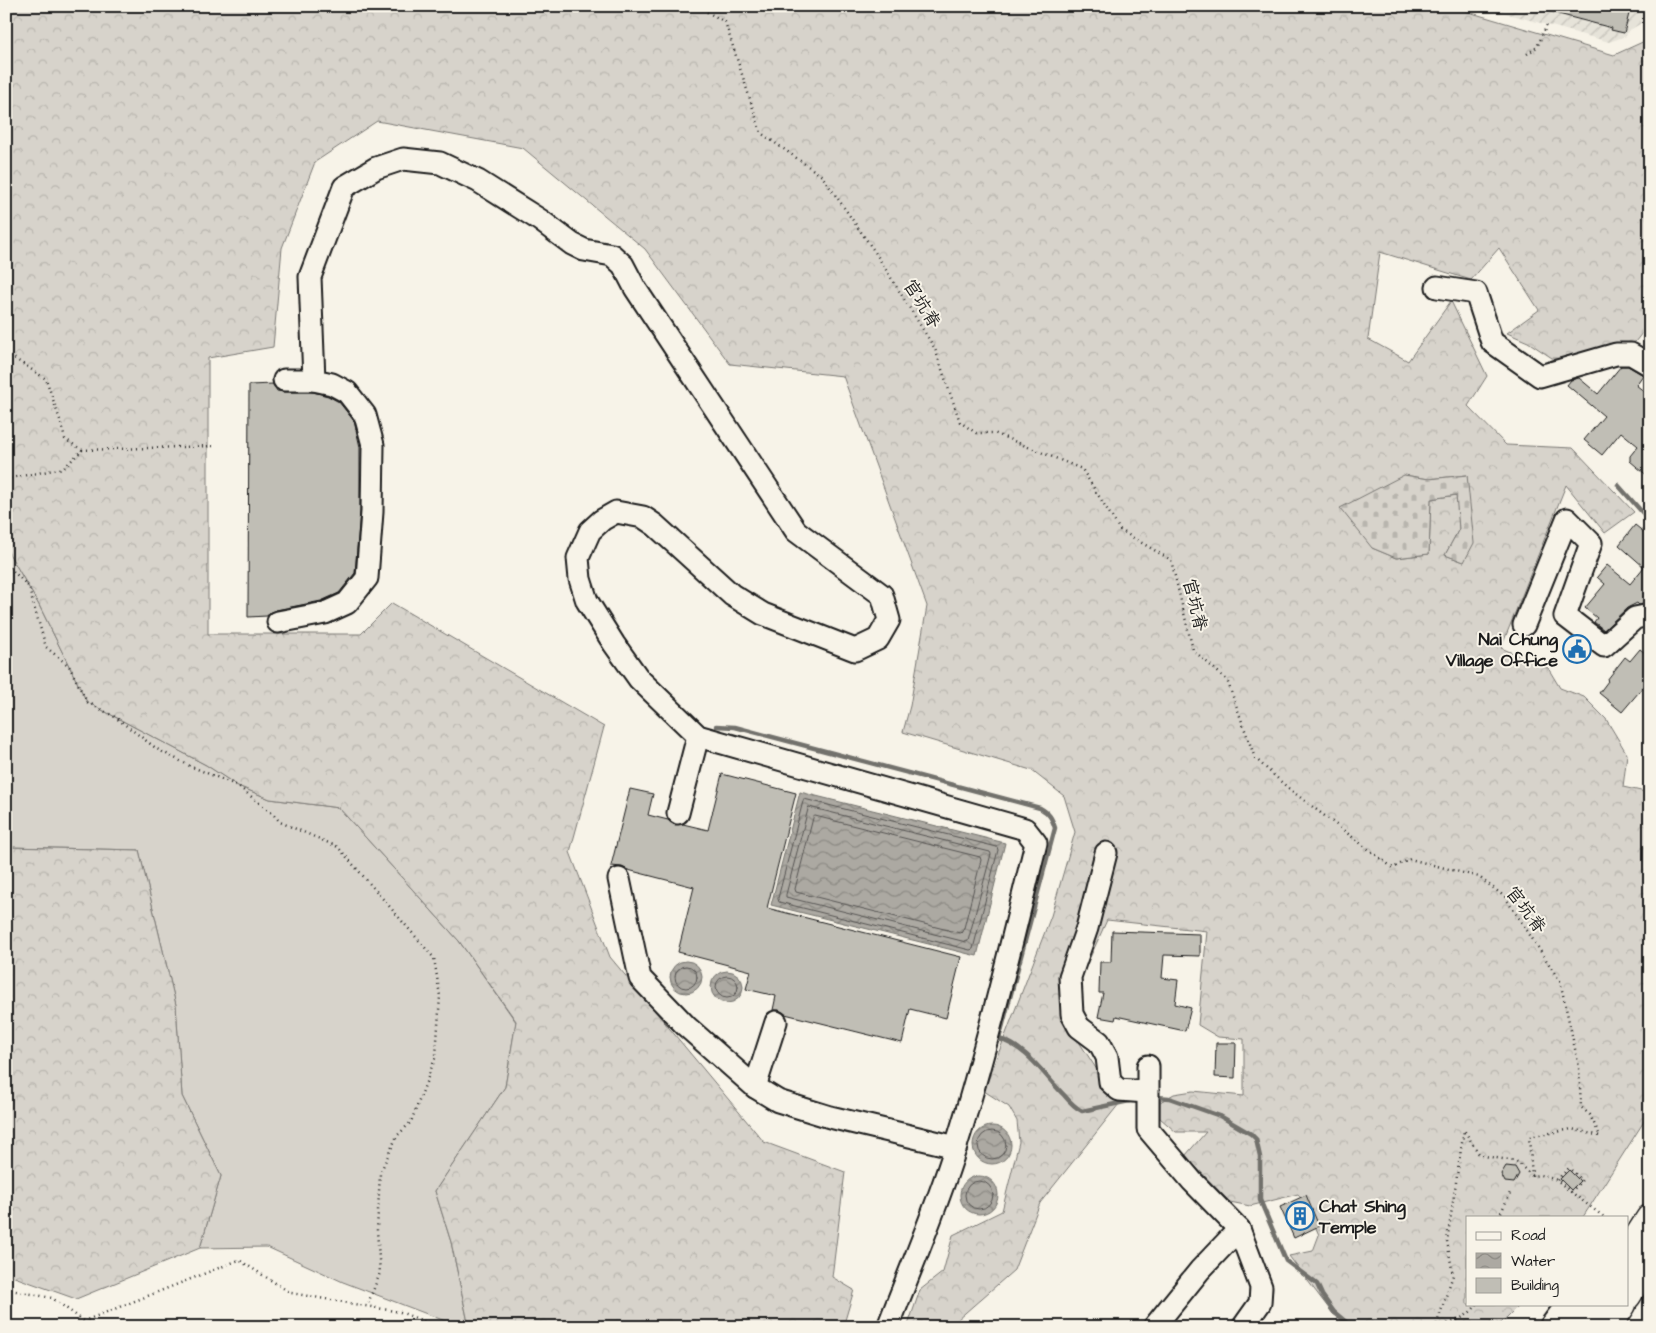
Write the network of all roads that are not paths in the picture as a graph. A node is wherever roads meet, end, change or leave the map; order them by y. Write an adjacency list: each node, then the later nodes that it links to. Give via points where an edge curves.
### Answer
1 (1437, 287): 2 (street, via 1476,293 1492,342 1540,376 1616,354 1631,354)
2 (1650, 365)
3 (284, 380): 4 (street)
4 (314, 380): 6 (street, via 348,392 365,415 373,445 367,578 346,603 325,613); 8 (street, via 310,277 344,187 376,168 403,159 440,163 478,181 572,244 618,260 796,531 882,595 889,620 878,639 855,650 763,614 732,595 643,517 616,512 602,520 590,531 578,558 587,601 639,679)
5 (1650, 615): 7 (street, via 1635,618 1604,646 1565,616 1591,543 1567,519)
6 (278, 622)
7 (1524, 626)
8 (698, 736): 9 (street); 16 (street, via 1025,829 1036,843 998,1001)
9 (678, 813)
10 (1106, 853): 15 (street, via 1087,928 1070,977 1072,1014 1079,1027 1099,1042 1107,1057 1110,1082 1119,1090)
11 (619, 880): 14 (street, via 640,978 686,1026)
12 (776, 1022): 14 (street)
13 (1148, 1066): 15 (street)
14 (755, 1087): 16 (street, via 778,1101)
15 (1147, 1092): 17 (street, via 1148,1129)
16 (956, 1147): 25 (street)
17 (1239, 1229): 26 (street, via 1200,1270); 27 (street, via 1261,1287 1260,1303)
18 (1640, 1230): 19 (main road)
19 (1628, 1253)
20 (1650, 1258): 21 (main road)
21 (1628, 1293)
22 (1566, 1306): 28 (street)
23 (1593, 1306): 29 (main road)
24 (1621, 1306): 30 (main road)
25 (888, 1327)
26 (1154, 1327)
27 (1242, 1327)
28 (1550, 1327)
29 (1577, 1327)
30 (1607, 1327)

